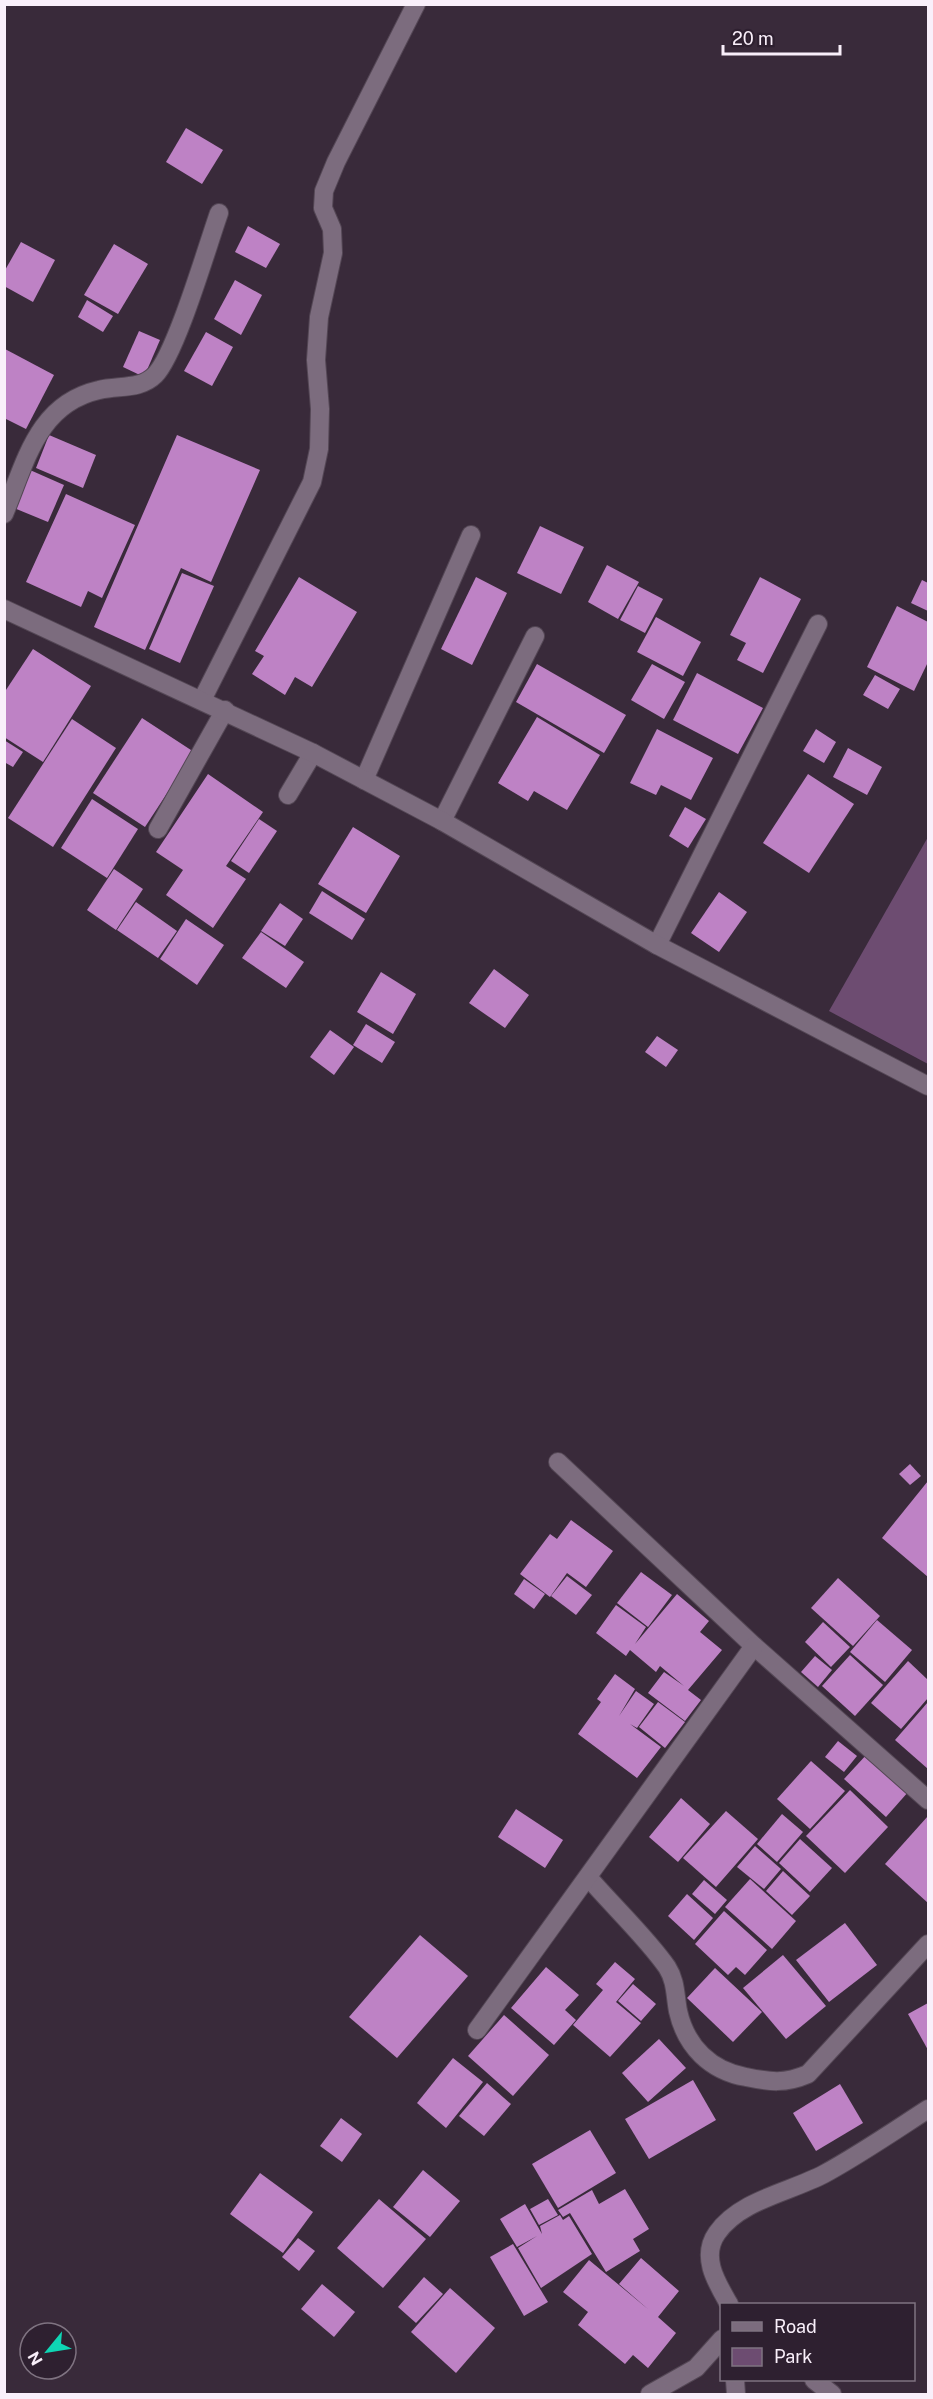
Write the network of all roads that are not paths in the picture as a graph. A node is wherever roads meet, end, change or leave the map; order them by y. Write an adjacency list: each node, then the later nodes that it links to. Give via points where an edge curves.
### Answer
1 (416, 4): 8 (street, via 324,191 323,208 332,229 333,253 319,317 319,449 312,482)
2 (219, 213): 3 (street, via 170,352 156,374 142,384 98,390 61,406 37,434)
3 (4, 514)
4 (471, 535): 11 (street)
5 (4, 609): 8 (street)
6 (818, 624): 15 (street)
7 (535, 636): 13 (street)
8 (202, 700): 9 (street)
9 (225, 710): 10 (street); 14 (street)
10 (313, 753): 11 (street); 12 (street)
11 (364, 780): 13 (street)
12 (288, 795)
13 (442, 821): 15 (street)
14 (158, 829)
15 (657, 945): 16 (street)
16 (928, 1086)
17 (558, 1462): 18 (street)
18 (754, 1646): 19 (street); 20 (street)
19 (928, 1800)
20 (588, 1877): 21 (street, via 667,1967 676,1985 679,2013 688,2034 702,2058 725,2073 771,2082 789,2082 808,2074); 22 (street)
21 (928, 1944)
22 (477, 2030)
23 (928, 2109): 24 (street, via 823,2174 746,2209 727,2222 716,2234 711,2248 711,2273)
24 (728, 2303)
25 (720, 2341): 27 (street, via 696,2368)
26 (816, 2381): 28 (street)
27 (650, 2394)
28 (832, 2394)

